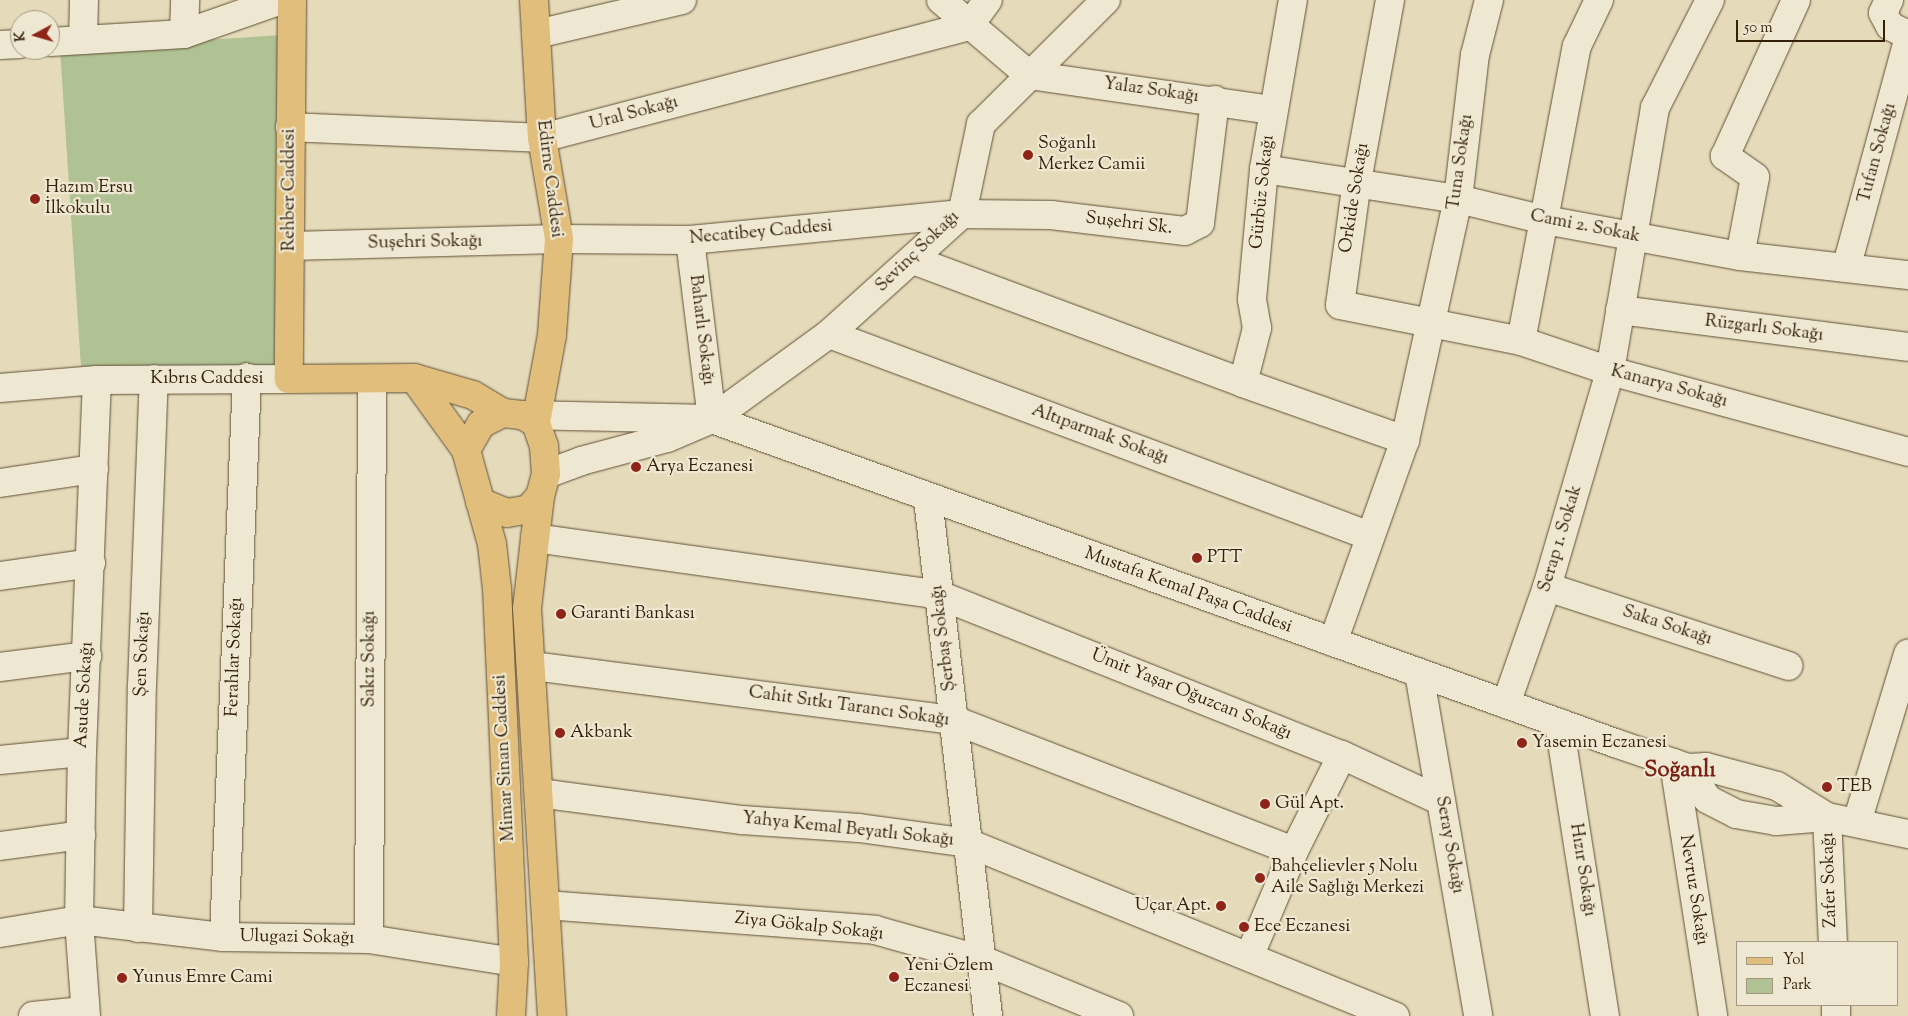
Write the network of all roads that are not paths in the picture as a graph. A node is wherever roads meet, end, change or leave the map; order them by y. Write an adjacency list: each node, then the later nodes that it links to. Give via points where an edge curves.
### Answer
1 (84, 0): 21 (street)
2 (185, 0): 18 (street)
3 (281, 0): 18 (street)
4 (292, 0): 27 (main road, Rehber Caddesi)
5 (534, 0): 19 (main road, Edirne Caddesi)
6 (682, 0): 19 (street)
7 (941, 0): 17 (street)
8 (988, 0): 17 (street)
9 (1106, 0): 24 (street, Sevinç Sokağı)
10 (1292, 0): 26 (street, Gürbüz Sokağı)
11 (1390, 0): 30 (street, Orkide Sokağı)
12 (1488, 0): 31 (street, Tuna Sokağı, via 1475,55)
13 (1599, 0): 33 (street, via 1577,46)
14 (1710, 0): 34 (street, Serap 1. Sokak, via 1655,108)
15 (1796, 0): 38 (street, via 1726,156 1755,177)
16 (1889, 0): 20 (street, via 1883,13 1890,26)
17 (969, 26): 24 (street); 28 (street, Ural Sokağı)
18 (184, 34): 21 (street)
19 (536, 34): 28 (main road, Edirne Caddesi)
20 (1908, 35)
21 (82, 40): 22 (street)
22 (60, 41)
23 (1908, 41): 40 (street, Tufan Sokağı)
24 (1029, 75): 25 (street, Yalaz Sokağı); 32 (street, Sevinç Sokağı, via 981,124)
25 (1215, 100): 26 (street, Yalaz Sokağı); 32 (street, Suşehri Sk., via 1200,223 1185,231 1051,215)
26 (1273, 110): 29 (street, Gürbüz Sokağı)
27 (290, 127): 28 (street, Ural Sokağı); 37 (main road, Rehber Caddesi)
28 (542, 138): 35 (main road, Edirne Caddesi)
29 (1264, 169): 30 (street, Cami 2. Sokak); 54 (street, Gürbüz Sokağı, via 1252,299 1258,328)
30 (1357, 182): 31 (street, Cami 2. Sokak); 43 (street, Orkide Sokağı, via 1340,305)
31 (1458, 198): 33 (street, Cami 2. Sokak); 43 (street, Tuna Sokağı)
32 (962, 214): 36 (street, Necatibey Caddesi); 39 (street, Sevinç Sokağı)
33 (1545, 220): 34 (street, Cami 2. Sokak); 45 (street)
34 (1631, 237): 38 (street, Cami 2. Sokak); 42 (street, Serap 1. Sokak)
35 (559, 240): 36 (street, Necatibey Caddesi); 37 (street, Suşehri Sokağı); 56 (main road, Edirne Caddesi, via 552,335)
36 (690, 240): 57 (street, Baharlı Sokağı)
37 (290, 246): 51 (main road, Rehber Caddesi)
38 (1740, 256): 40 (street, Cami 2. Sokak)
39 (913, 260): 44 (street, Sevinç Sokağı); 54 (street)
40 (1848, 265): 41 (street, Cami 2. Sokak)
41 (1908, 275)
42 (1620, 310): 46 (street, Rüzgarlı Sokağı); 47 (street, Serap 1. Sokak)
43 (1431, 324): 45 (street, Kanarya Sokağı); 58 (street, Tuna Sokağı)
44 (829, 334): 57 (street, Sevinç Sokağı); 66 (street, Altıparmak Sokağı)
45 (1521, 341): 47 (street, Kanarya Sokağı)
46 (1908, 347)
47 (1610, 371): 60 (street, Kanarya Sokağı); 70 (street, Serap 1. Sokak)
48 (247, 377): 50 (street, Kıbrıs Caddesi); 51 (street, Kıbrıs Caddesi); 100 (street, Ferahlar Sokağı)
49 (414, 378): 52 (main road, Kıbrıs Caddesi); 56 (main road, Kıbrıs Caddesi, via 472,395); 59 (main road)
50 (154, 379): 53 (street, Kıbrıs Caddesi); 98 (street, Şen Sokağı, via 142,686)
51 (289, 379): 52 (main road, Kıbrıs Caddesi)
52 (372, 379): 101 (street, Sakız Sokağı)
53 (97, 380): 55 (street, Kıbrıs Caddesi); 61 (street, Asude Sokağı)
54 (1243, 383): 58 (street)
55 (0, 388)
56 (521, 415): 57 (street, Mustafa Kemal Paşa Caddesi); 59 (main road, via 481,424); 63 (main road, via 536,423 544,446)
57 (712, 419): 63 (street, via 667,438 581,461); 64 (street, Mustafa Kemal Paşa Caddesi)
58 (1405, 440): 66 (street, Tuna Sokağı)
59 (466, 450): 65 (main road)
60 (1908, 452)
61 (94, 469): 62 (street); 68 (street, Asude Sokağı)
62 (0, 483)
63 (543, 485): 65 (main road, via 529,509 506,513); 67 (main road, Mimar Sinan Caddesi)
64 (928, 499): 71 (street, Şerbaş Sokağı); 72 (street, Mustafa Kemal Paşa Caddesi)
65 (480, 502): 105 (main road, Mimar Sinan Caddesi, via 492,544 497,588)
66 (1370, 536): 72 (street, Tuna Sokağı)
67 (535, 538): 71 (street, Ümit Yaşar Oğuzcan Sokağı); 75 (main road, Mimar Sinan Caddesi, via 527,608)
68 (91, 563): 69 (street); 74 (street, Asude Sokağı)
69 (0, 576)
70 (1547, 587): 76 (street, Saka Sokağı); 79 (street, Serap 1. Sokak)
71 (939, 595): 80 (street, Şerbaş Sokağı); 83 (street, Ümit Yaşar Oğuzcan Sokağı)
72 (1333, 642): 78 (street, Mustafa Kemal Paşa Caddesi)
73 (1908, 654): 89 (street)
74 (87, 656): 77 (street); 82 (street, Asude Sokağı)
75 (532, 666): 80 (street, Cahit Sıtkı Tarancı Sokağı); 86 (main road, Mimar Sinan Caddesi)
76 (1788, 666)
77 (0, 667)
78 (1419, 673): 79 (street, Mustafa Kemal Paşa Caddesi); 87 (street, Seray Sokağı)
79 (1506, 704): 81 (street, Mustafa Kemal Paşa Caddesi)
80 (954, 720): 92 (street, Şerbaş Sokağı); 94 (street, Cahit Sıtkı Tarancı Sokağı)
81 (1559, 723): 85 (street, Mustafa Kemal Paşa Caddesi); 114 (street, Hızır Sokağı)
82 (82, 752): 84 (street); 91 (street, Asude Sokağı)
83 (1342, 755): 87 (street, Ümit Yaşar Oğuzcan Sokağı); 94 (street)
84 (0, 760)
85 (1681, 766): 88 (street, Mustafa Kemal Paşa Caddesi, via 1706,768 1777,786); 88 (street, via 1708,799 1736,814 1776,821); 115 (street, Nevruz Sokağı)
86 (539, 793): 92 (street, Yahya Kemal Beyatlı Sokağı, via 742,820 859,828); 96 (main road, Mimar Sinan Caddesi)
87 (1441, 801): 113 (street, Seray Sokağı)
88 (1828, 817): 89 (street); 102 (street, Zafer Sokağı)
89 (1857, 822): 90 (street)
90 (1908, 834): 95 (street)
91 (81, 835): 93 (street); 97 (street, Asude Sokağı)
92 (968, 843): 103 (street, Yahya Kemal Beyatlı Sokağı); 104 (street, Şerbaş Sokağı)
93 (0, 846)
94 (1294, 851): 103 (street)
95 (1908, 856)
96 (546, 905): 104 (street, Ziya Gökalp Sokağı, via 875,930); 109 (main road, Mimar Sinan Caddesi)
97 (80, 920): 98 (street, Ulugazi Sokağı); 99 (street, Ulugazi Sokağı); 106 (street, Asude Sokağı)
98 (138, 928): 100 (street, Ulugazi Sokağı)
99 (0, 932)
100 (224, 937): 101 (street, Ulugazi Sokağı)
101 (368, 939): 105 (street, Ulugazi Sokağı)
102 (1833, 941)
103 (1249, 957): 112 (street, Yahya Kemal Beyatlı Sokağı)
104 (982, 960): 110 (street, Şerbaş Sokağı); 111 (street, Ziya Gökalp Sokağı)
105 (514, 962): 108 (main road, Mimar Sinan Caddesi)
106 (84, 1013): 107 (street)
107 (33, 1016)
108 (511, 1016)
109 (552, 1016)
110 (988, 1016)
111 (1119, 1016)
112 (1395, 1016)
113 (1478, 1016)
114 (1605, 1016)
115 (1713, 1016)

